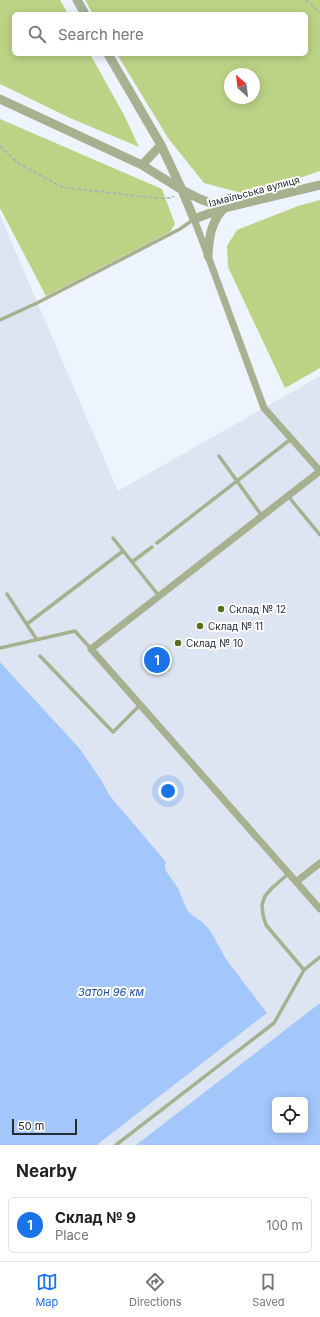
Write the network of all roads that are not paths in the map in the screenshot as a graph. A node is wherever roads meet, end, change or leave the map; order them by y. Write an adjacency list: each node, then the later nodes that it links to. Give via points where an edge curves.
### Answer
1 (77, 0): 2 (street)
2 (84, 12)
3 (109, 56): 5 (street)
4 (0, 99): 6 (street)
5 (161, 145): 6 (street); 8 (street)
6 (142, 165): 8 (street)
7 (320, 185): 9 (street, Ізмаїльська вулиця)
8 (182, 190): 9 (street); 10 (street)
9 (224, 208): 10 (street, Ізмаїльська вулиця); 11 (street, via 211,228)
10 (194, 219): 11 (street); 12 (lane, via 180,229 38,303)
11 (208, 256): 13 (street, via 264,408)
12 (0, 320)
13 (291, 439): 15 (street); 16 (lane)
14 (219, 456): 16 (lane)
15 (320, 471): 17 (street)
16 (237, 482): 18 (lane); 21 (lane)
17 (288, 496): 18 (street); 19 (lane)
18 (262, 516): 26 (street)
19 (320, 535)
20 (114, 538): 23 (lane)
21 (157, 542)
22 (152, 546): 24 (lane)
23 (123, 551): 24 (lane); 27 (lane)
24 (132, 562): 26 (lane)
25 (7, 594): 27 (lane)
26 (159, 596): 30 (street)
27 (26, 624): 28 (lane)
28 (37, 640): 29 (lane); 30 (lane, via 75,631)
29 (0, 648)
30 (91, 649): 32 (street)
31 (40, 656): 32 (lane, via 113,732)
32 (140, 705): 34 (street)
33 (320, 863): 35 (street)
34 (288, 874): 35 (street); 38 (lane, via 265,896 262,905 263,915 266,925)
35 (296, 882): 36 (street)
36 (320, 910)
37 (320, 958): 38 (lane)
38 (304, 970): 39 (lane, via 274,1022)
39 (116, 1145)

